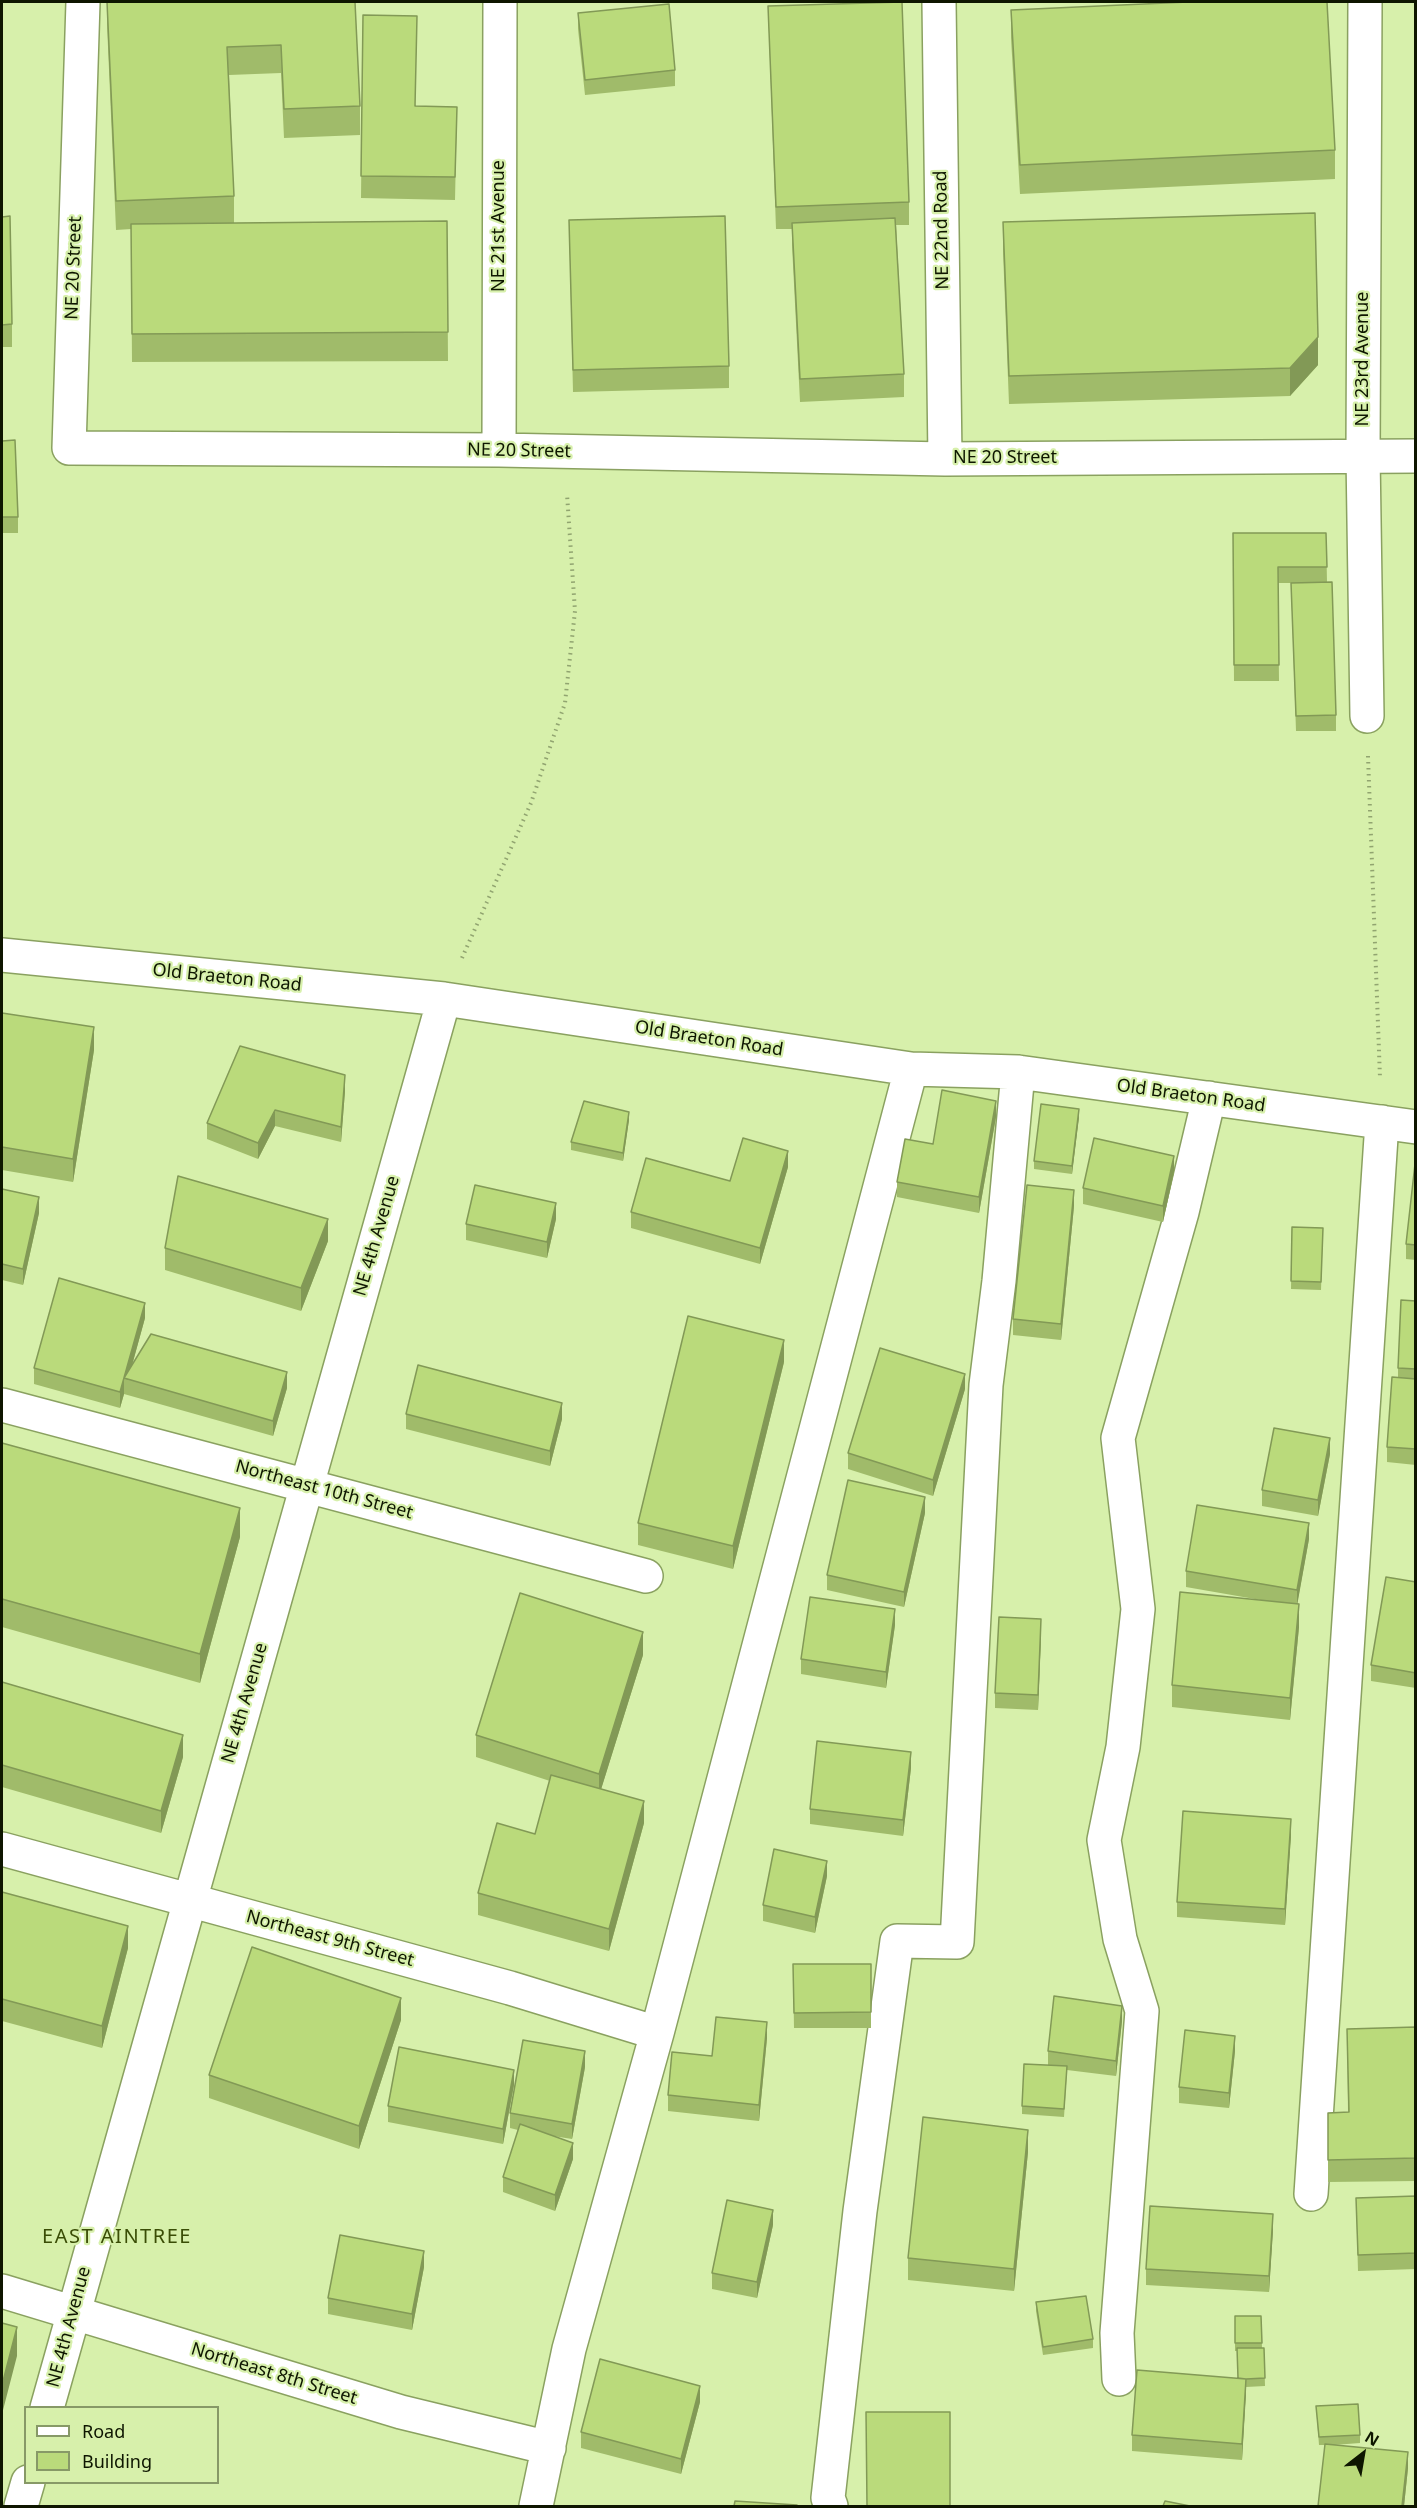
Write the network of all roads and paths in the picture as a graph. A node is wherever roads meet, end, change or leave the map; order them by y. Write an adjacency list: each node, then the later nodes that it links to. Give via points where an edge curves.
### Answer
1 (82, 2): 5 (street, NE 20 Street, via 69,448)
2 (500, 2): 5 (street, NE 21st Avenue)
3 (939, 2): 9 (street, NE 22nd Road)
4 (1365, 2): 7 (street, NE 23rd Avenue)
5 (499, 450): 6 (street, NE 20 Street)
6 (564, 452): 9 (street, NE 20 Street); 12 (path, via 575,611 564,703 531,803)
7 (1363, 455): 8 (street, NE 20 Street); 9 (street, NE 20 Street); 10 (street, NE 23rd Avenue)
8 (1416, 456)
9 (945, 459)
10 (1367, 716): 16 (path)
11 (2, 955): 12 (street, Old Braeton Road)
12 (444, 999): 13 (street, Old Braeton Road); 19 (street, NE 4th Avenue)
13 (911, 1069): 14 (street, Old Braeton Road); 23 (street)
14 (1018, 1072): 15 (street, Old Braeton Road); 33 (street, via 986,1385 957,1942 897,1941 857,2234 828,2498)
15 (1209, 1098): 16 (street, Old Braeton Road); 27 (street, via 1182,1212 1119,1438 1138,1609 1123,1747 1104,1840 1120,1939 1142,2012 1117,2333)
16 (1382, 1122): 17 (street, Old Braeton Road); 24 (street)
17 (1416, 1127)
18 (2, 1405): 19 (street, Northeast 10th Street)
19 (306, 1486): 20 (street, Northeast 10th Street); 22 (street, NE 4th Avenue)
20 (646, 1576)
21 (2, 1849): 22 (street, Northeast 9th Street)
22 (189, 1900): 23 (street, Northeast 9th Street); 26 (street, NE 4th Avenue)
23 (657, 2033): 29 (street, via 569,2349)
24 (1311, 2194)
25 (2, 2291): 26 (street, Northeast 8th Street)
26 (72, 2313): 28 (street, NE 4th Avenue); 29 (street, Northeast 8th Street, via 401,2412)
27 (1119, 2379)
28 (48, 2406)
29 (549, 2448): 32 (street)
30 (26, 2484): 31 (street)
31 (21, 2506)
32 (536, 2506)
33 (831, 2506)

